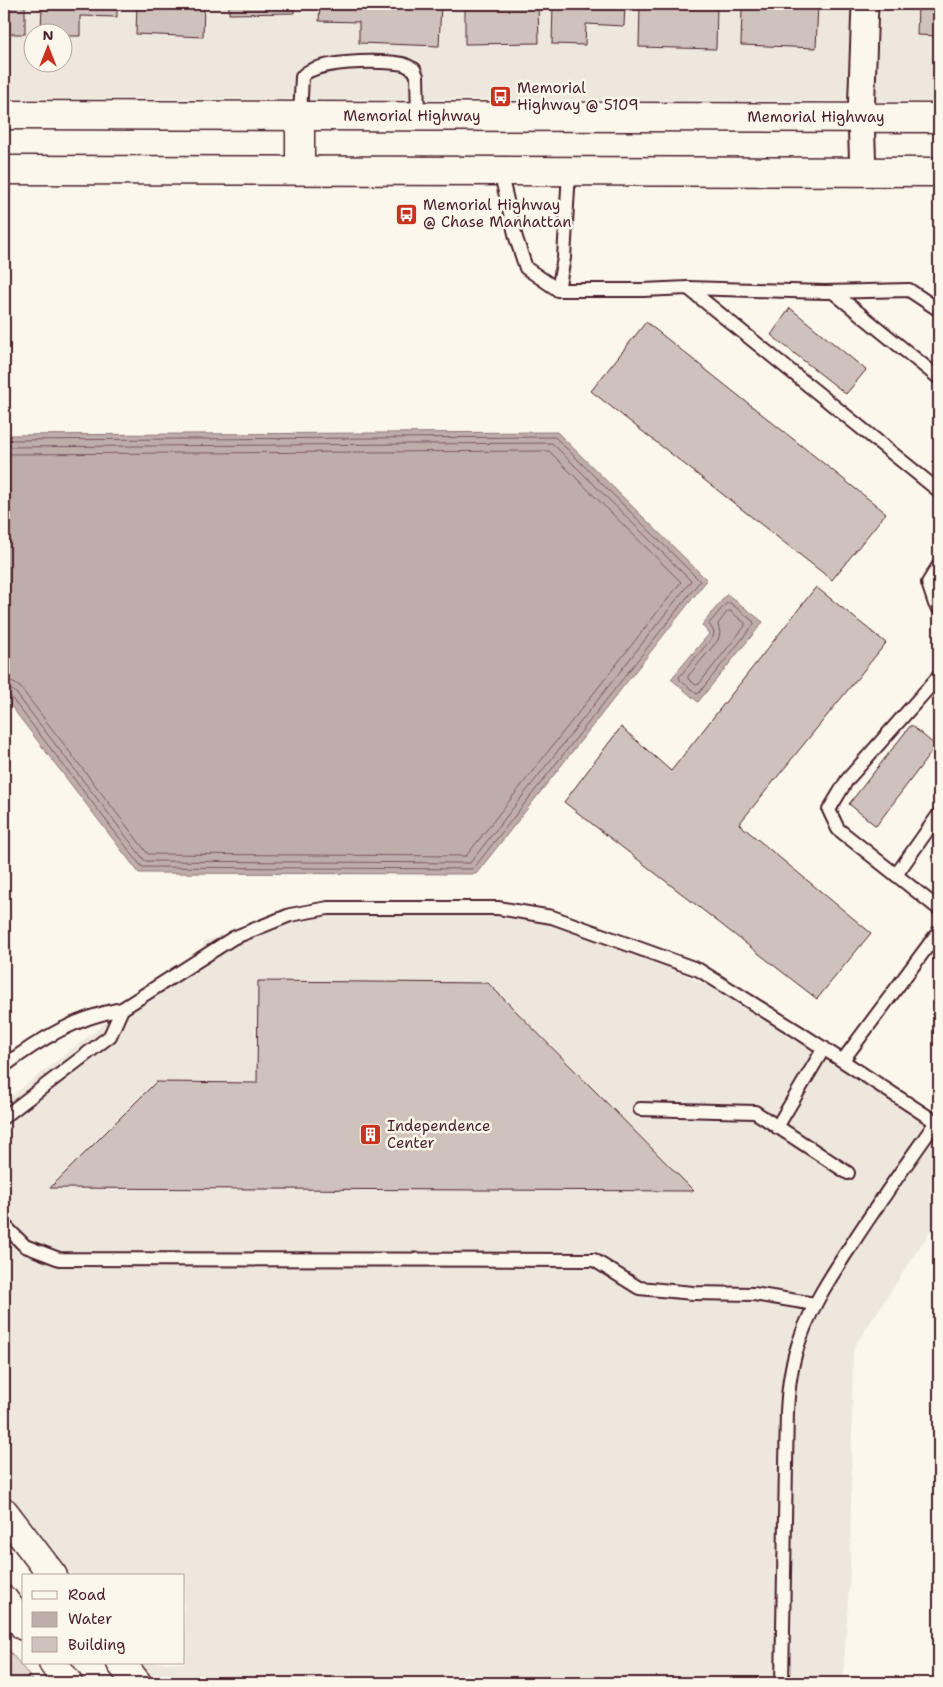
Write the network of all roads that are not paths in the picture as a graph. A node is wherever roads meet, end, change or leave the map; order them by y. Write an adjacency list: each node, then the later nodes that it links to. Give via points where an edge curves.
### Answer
1 (865, 4): 5 (street)
2 (4, 115): 3 (main road, Memorial Highway)
3 (300, 116): 4 (main road, Memorial Highway); 4 (lane, via 304,73 330,65 366,62 403,64 414,69); 8 (main road)
4 (418, 116): 5 (main road, Memorial Highway)
5 (861, 118): 6 (main road, Memorial Highway); 11 (street)
6 (939, 118)
7 (4, 170): 8 (main road)
8 (300, 170): 9 (main road)
9 (500, 171): 10 (main road); 14 (lane, via 526,268)
10 (569, 171): 11 (main road); 14 (lane, via 564,258)
11 (863, 172): 12 (main road)
12 (939, 172)
13 (688, 288): 14 (lane); 15 (lane); 18 (lane)
14 (558, 290)
15 (833, 292): 16 (lane, via 909,290); 17 (lane)
16 (939, 310)
17 (939, 378)
18 (939, 490)
19 (939, 566): 20 (lane, via 928,583)
20 (939, 608)
21 (939, 676): 23 (lane, via 847,780 829,810 838,829)
22 (939, 814): 23 (lane)
23 (896, 875): 24 (lane)
24 (939, 909)
25 (939, 931): 28 (lane)
26 (122, 1009): 27 (lane, via 233,938 290,915 328,908 498,908 552,917 699,970); 29 (lane, via 64,1027 30,1046); 31 (lane, via 110,1036)
27 (824, 1048): 28 (lane); 33 (lane)
28 (843, 1060): 32 (lane)
29 (4, 1066)
30 (640, 1109): 33 (lane, via 755,1112)
31 (4, 1117)
32 (938, 1123): 36 (lane, via 878,1205)
33 (777, 1127): 34 (lane)
34 (848, 1173)
35 (4, 1225): 36 (lane, via 25,1246 59,1259 594,1260 639,1288 754,1294)
36 (815, 1304): 45 (lane, via 795,1354 788,1391)
37 (4, 1512): 38 (main road)
38 (51, 1574)
39 (4, 1600): 40 (main road)
40 (22, 1623)
41 (54, 1664): 43 (main road)
42 (122, 1664): 44 (main road)
43 (68, 1683)
44 (137, 1683)
45 (782, 1683)

